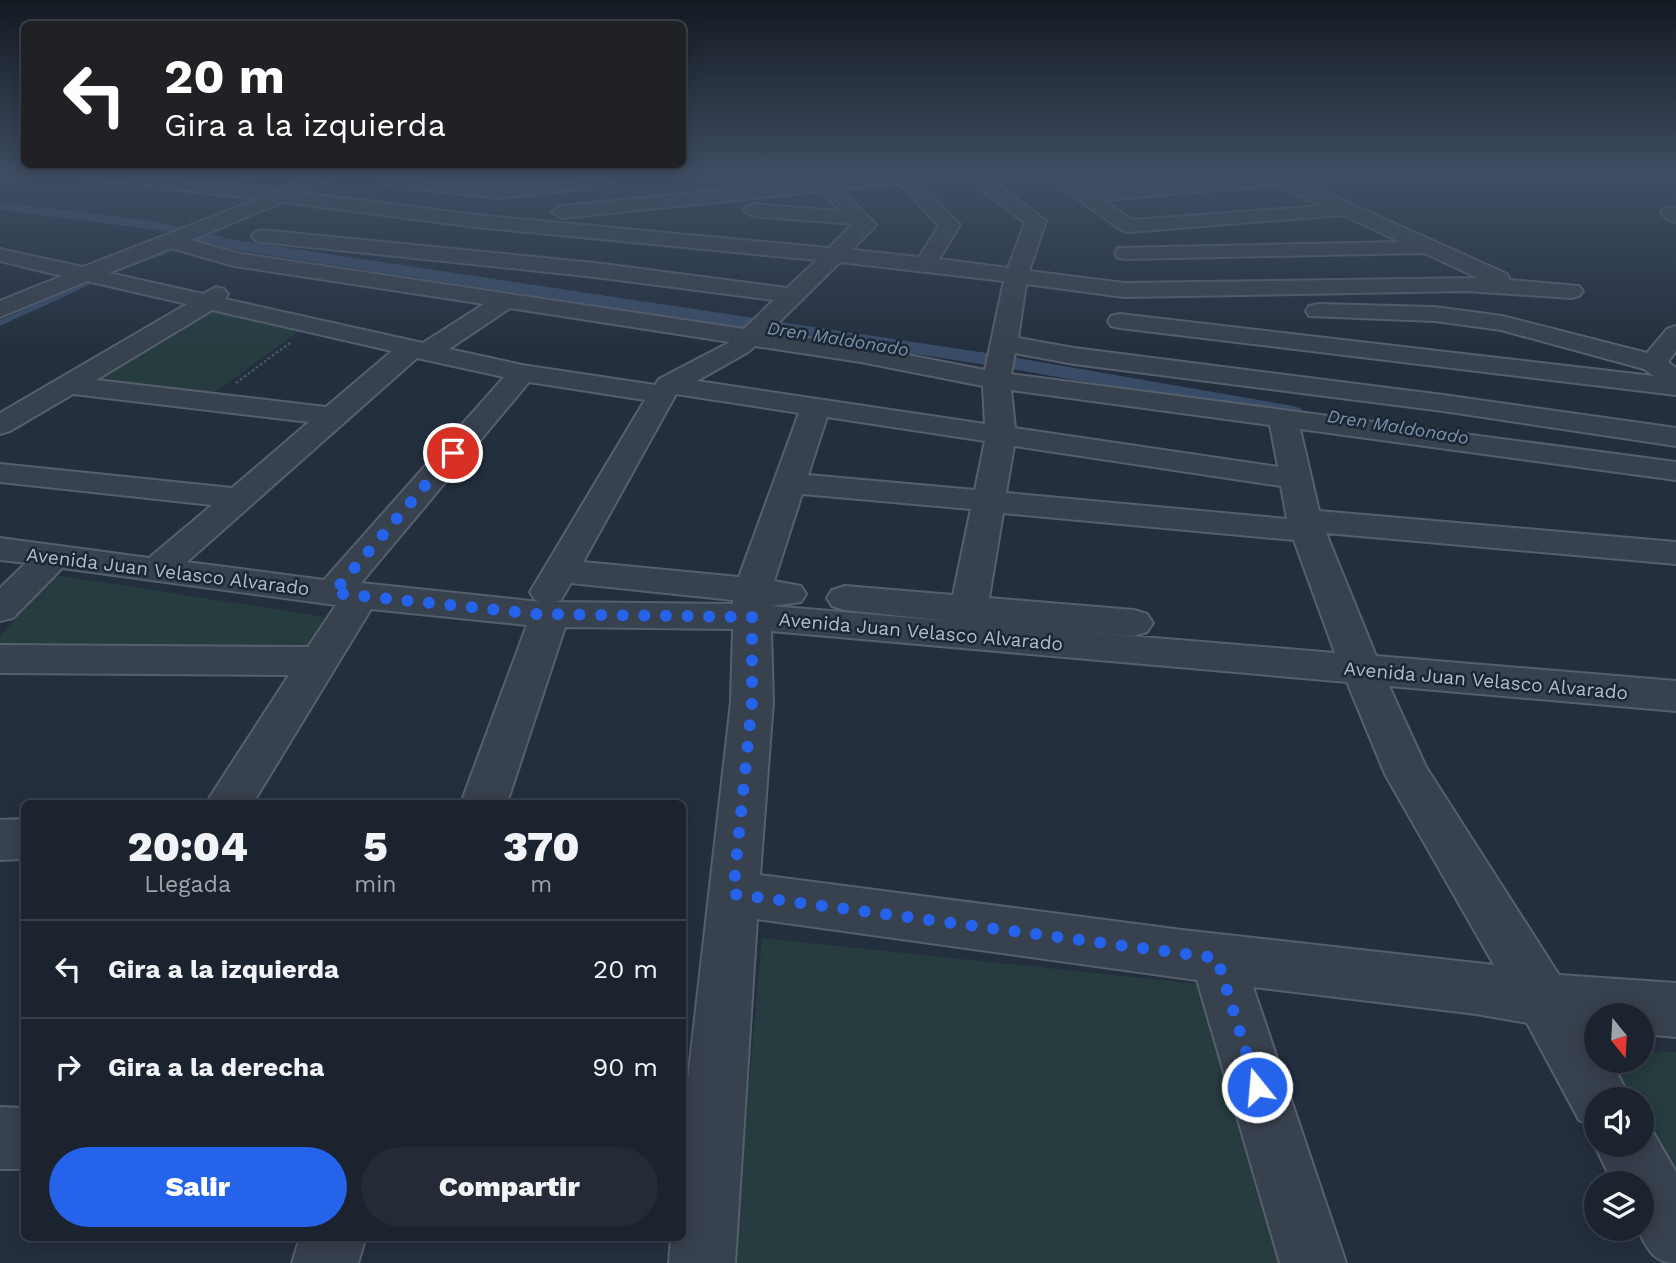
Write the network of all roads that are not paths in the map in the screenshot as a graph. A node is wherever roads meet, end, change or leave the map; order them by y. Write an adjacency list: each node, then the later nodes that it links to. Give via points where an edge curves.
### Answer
1 (195, 233): 11 (street)
2 (257, 233): 12 (street)
3 (273, 233): 12 (street)
4 (609, 233): 10 (street)
5 (859, 233): 16 (street)
6 (945, 233): 18 (street)
7 (1032, 233): 21 (street)
8 (1127, 233): 15 (street)
9 (1394, 233): 13 (street)
10 (656, 237): 16 (street); 20 (street)
11 (173, 242): 12 (street); 19 (street)
12 (248, 248): 20 (street); 26 (street); 27 (street, via 225,268)
13 (1429, 248): 14 (street); 24 (street)
14 (1296, 252): 15 (street); 23 (street)
15 (1126, 253): 28 (street)
16 (838, 255): 18 (street); 25 (street)
17 (0, 256): 19 (street)
18 (925, 264): 21 (street)
19 (81, 273): 22 (street); 29 (street)
20 (618, 273): 25 (street)
21 (1016, 276): 28 (street); 37 (street)
22 (118, 282): 27 (street); 30 (street)
23 (1334, 285): 24 (street); 28 (street); 31 (street)
24 (1512, 286): 35 (street, via 1568,294)
25 (793, 296): 34 (street)
26 (503, 302): 34 (street); 38 (street)
27 (207, 303): 38 (street); 44 (street)
28 (1123, 303): 32 (street); 39 (street); 40 (street)
29 (0, 310)
30 (59, 310)
31 (1362, 311): 33 (street); 35 (street, via 1435,314); 39 (street)
32 (1242, 312)
33 (1294, 312)
34 (760, 329): 43 (street); 45 (street)
35 (1533, 330): 42 (street)
36 (1676, 334): 42 (street)
37 (1004, 343): 40 (street); 43 (street)
38 (418, 351): 41 (street); 48 (street)
39 (1370, 352): 42 (street); 46 (street)
40 (1117, 361): 46 (street)
41 (522, 373): 45 (street); 65 (street)
42 (1668, 373)
43 (996, 380): 49 (street); 51 (street)
44 (68, 385): 48 (street); 50 (street)
45 (665, 389): 47 (street); 64 (street)
46 (1380, 394): 52 (street)
47 (816, 406): 51 (street); 56 (street)
48 (330, 416): 57 (street)
49 (1283, 417): 53 (street); 55 (street)
50 (0, 425)
51 (1001, 434): 55 (street); 58 (street)
52 (1676, 437)
53 (1676, 471)
54 (0, 473): 57 (street)
55 (1296, 479): 59 (street)
56 (790, 483): 58 (street); 66 (street)
57 (239, 498): 63 (street)
58 (990, 500): 59 (street); 69 (street)
59 (1307, 525): 61 (street); 70 (street)
60 (0, 549): 62 (street, Avenida Juan Velasco Alvarado)
61 (1676, 553)
62 (52, 556): 63 (street, Avenida Juan Velasco Alvarado); 67 (street)
63 (158, 569): 65 (street, Avenida Juan Velasco Alvarado)
64 (559, 571): 66 (street); 68 (street)
65 (347, 594): 68 (street, Avenida Juan Velasco Alvarado); 72 (street)
66 (752, 604): 68 (street, Avenida Juan Velasco Alvarado); 69 (street, Avenida Juan Velasco Alvarado); 79 (street, via 752,702)
67 (0, 609)
68 (543, 614): 76 (street)
69 (968, 621): 70 (street, Avenida Juan Velasco Alvarado)
70 (1356, 656): 73 (street); 74 (street, Avenida Juan Velasco Alvarado); 81 (street, via 1407,774)
71 (0, 659): 72 (street)
72 (318, 660): 75 (street)
73 (1676, 673)
74 (1676, 696)
75 (231, 800)
76 (485, 800)
77 (21, 839): 78 (street)
78 (0, 840)
79 (733, 894): 80 (street); 88 (street)
80 (1217, 958): 81 (street); 89 (street)
81 (1544, 1000): 82 (street); 83 (street)
82 (1676, 1010)
83 (1593, 1087)
84 (1632, 1157): 85 (street)
85 (1676, 1234)
86 (332, 1241): 87 (street)
87 (325, 1263)
88 (702, 1263)
89 (1312, 1263)

